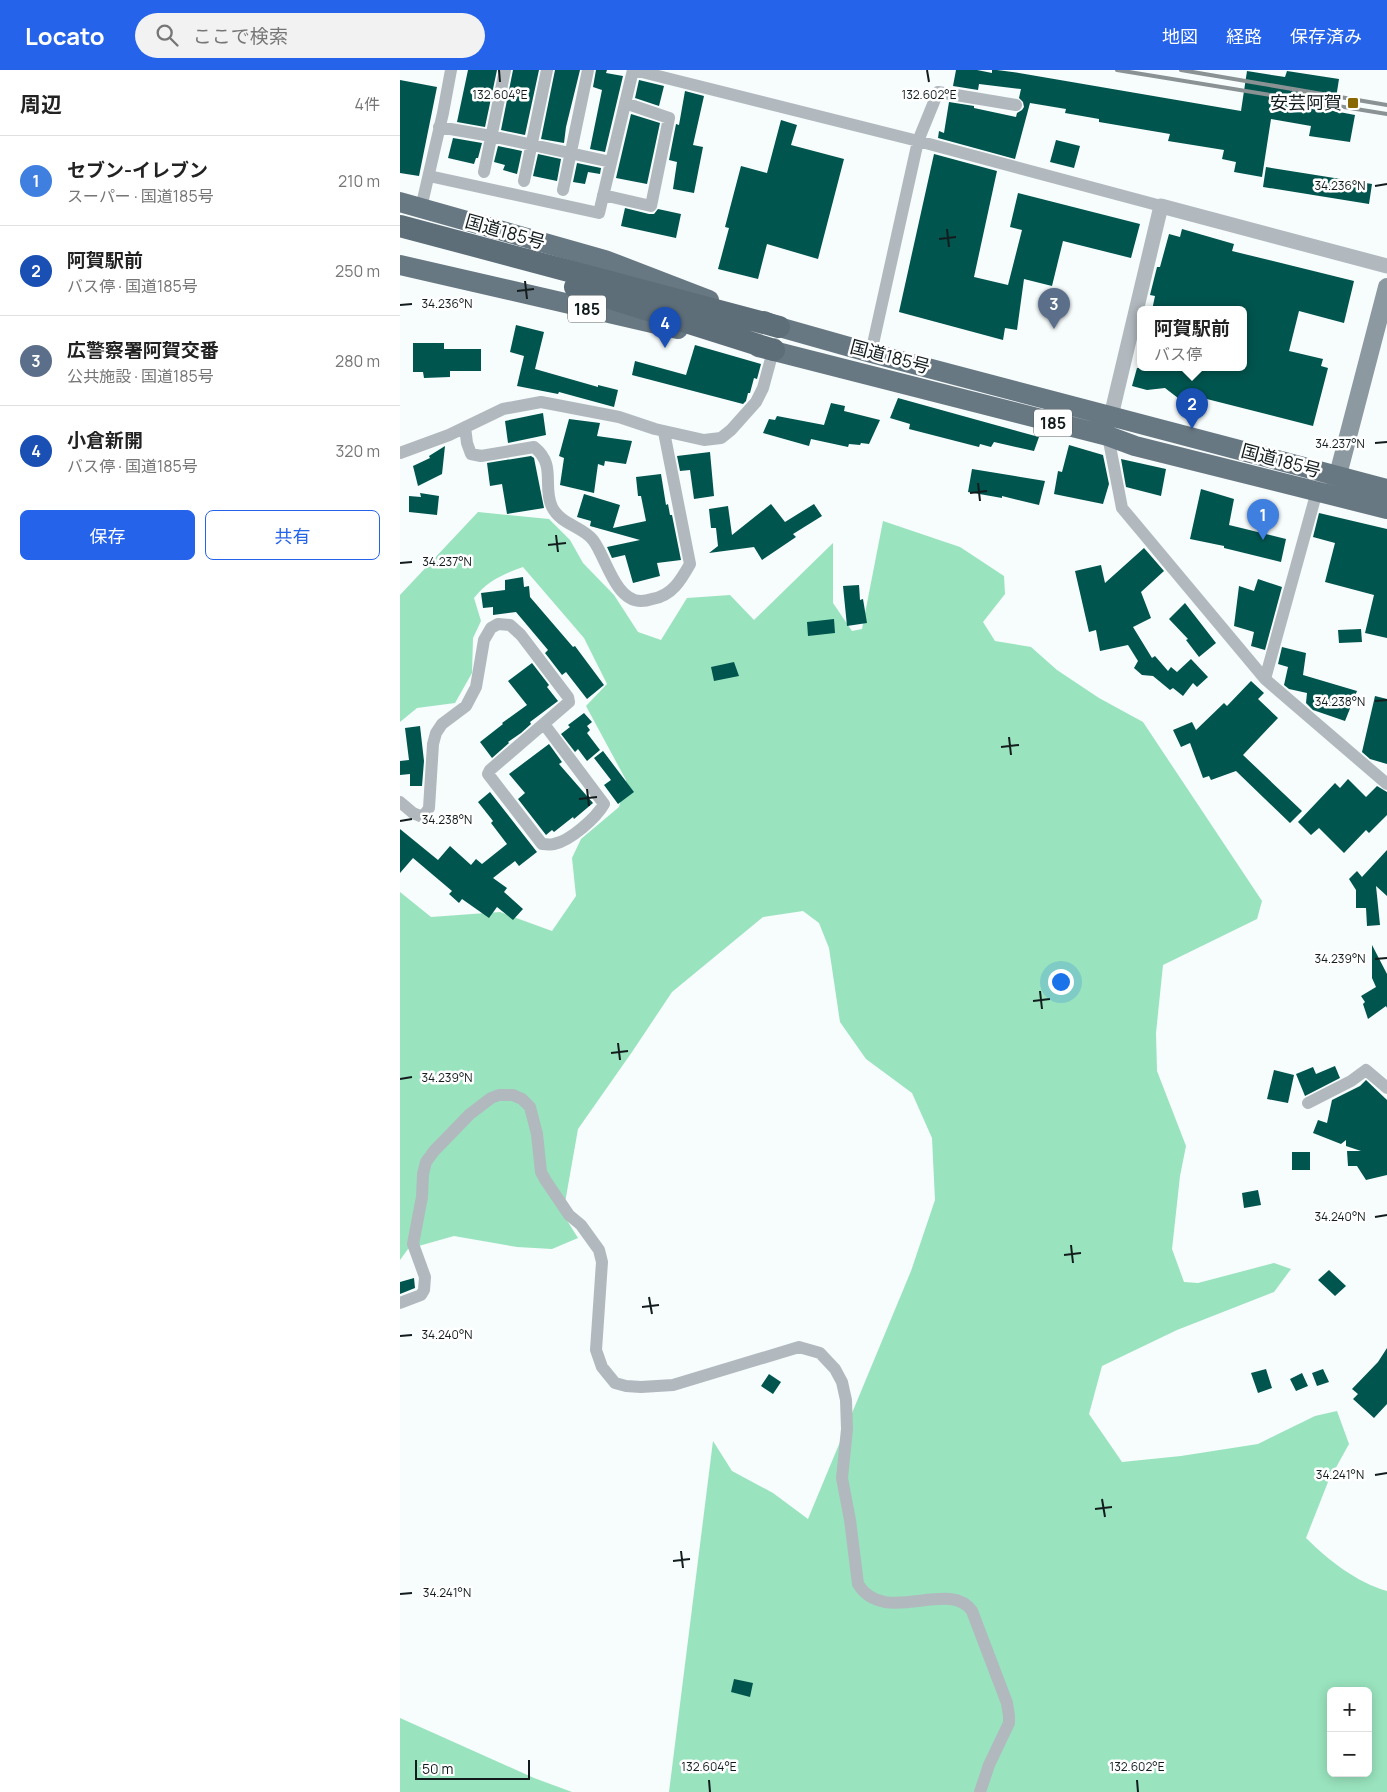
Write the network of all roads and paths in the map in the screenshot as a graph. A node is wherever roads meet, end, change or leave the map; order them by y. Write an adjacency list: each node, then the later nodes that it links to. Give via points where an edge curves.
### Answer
1 (451, 70): 8 (street)
2 (506, 70): 9 (street)
3 (547, 70): 11 (street)
4 (588, 70): 12 (street)
5 (633, 70): 6 (street); 10 (street)
6 (626, 102): 13 (street); 18 (street, via 669,118 651,206)
7 (1016, 105): 10 (street, via 938,92)
8 (439, 127): 9 (street); 15 (street)
9 (491, 136): 11 (street); 14 (street)
10 (918, 141): 20 (street); 31 (street)
11 (532, 145): 12 (street); 16 (street)
12 (571, 153): 13 (street); 17 (street)
13 (611, 162): 18 (street)
14 (484, 172)
15 (429, 176): 18 (street, via 599,213); 21 (street)
16 (524, 181)
17 (563, 190)
18 (603, 195)
19 (400, 202): 21 (highway, 国道185号 / 185)
20 (1161, 206): 25 (street); 27 (street)
21 (421, 208): 29 (highway, 国道185号 / 185, via 605,260)
22 (400, 226): 29 (highway)
23 (400, 242): 30 (highway, via 588,290)
24 (400, 264): 30 (highway, 国道185号 / 185)
25 (1387, 266)
26 (1387, 287): 37 (main road)
27 (1137, 306)
28 (1137, 307): 32 (street)
29 (779, 326): 30 (street); 31 (highway, 国道185号 / 185)
30 (774, 350): 34 (street, via 756,402 721,438 704,440); 35 (highway, 国道185号 / 185)
31 (871, 353): 32 (highway, 国道185号 / 185)
32 (1111, 416): 35 (street); 37 (highway, 国道185号 / 185)
33 (466, 427): 34 (street, via 502,409 541,402 619,417); 34 (street, via 471,454 481,456 534,447 542,453 547,465 552,506 561,519 591,538 622,591 641,601 671,591 690,564); 36 (street)
34 (664, 432)
35 (1108, 436): 39 (highway, 国道185号 / 185, via 1135,446); 41 (street, via 1122,508)
36 (400, 454)
37 (1337, 476): 38 (highway, 国道185号 / 185); 39 (main road)
38 (1387, 489)
39 (1325, 493): 40 (highway, 国道185号 / 185); 41 (street)
40 (1387, 510)
41 (1265, 679): 43 (street)
42 (544, 724): 42 (street, via 488,774 542,844 553,845 577,832 604,804); 44 (street, via 569,702 568,697 521,635 510,625 498,624 491,628 484,640 476,687 466,706 442,724 436,733 429,808 420,816)
43 (1387, 784)
44 (400, 802)
45 (1387, 1088): 46 (street, via 1366,1070)
46 (1308, 1103)
47 (400, 1303): 48 (street, via 413,1299 424,1290 425,1277 413,1244 426,1162 470,1114 491,1098 513,1095 522,1099 530,1107 534,1119 541,1172 569,1215 581,1225 599,1250 602,1262 596,1350 602,1367 615,1383 641,1387 673,1385 799,1347 820,1353 835,1370 846,1400 842,1478 858,1584 870,1597 886,1603 954,1599 968,1606 1007,1703 1009,1724)
48 (980, 1792)

